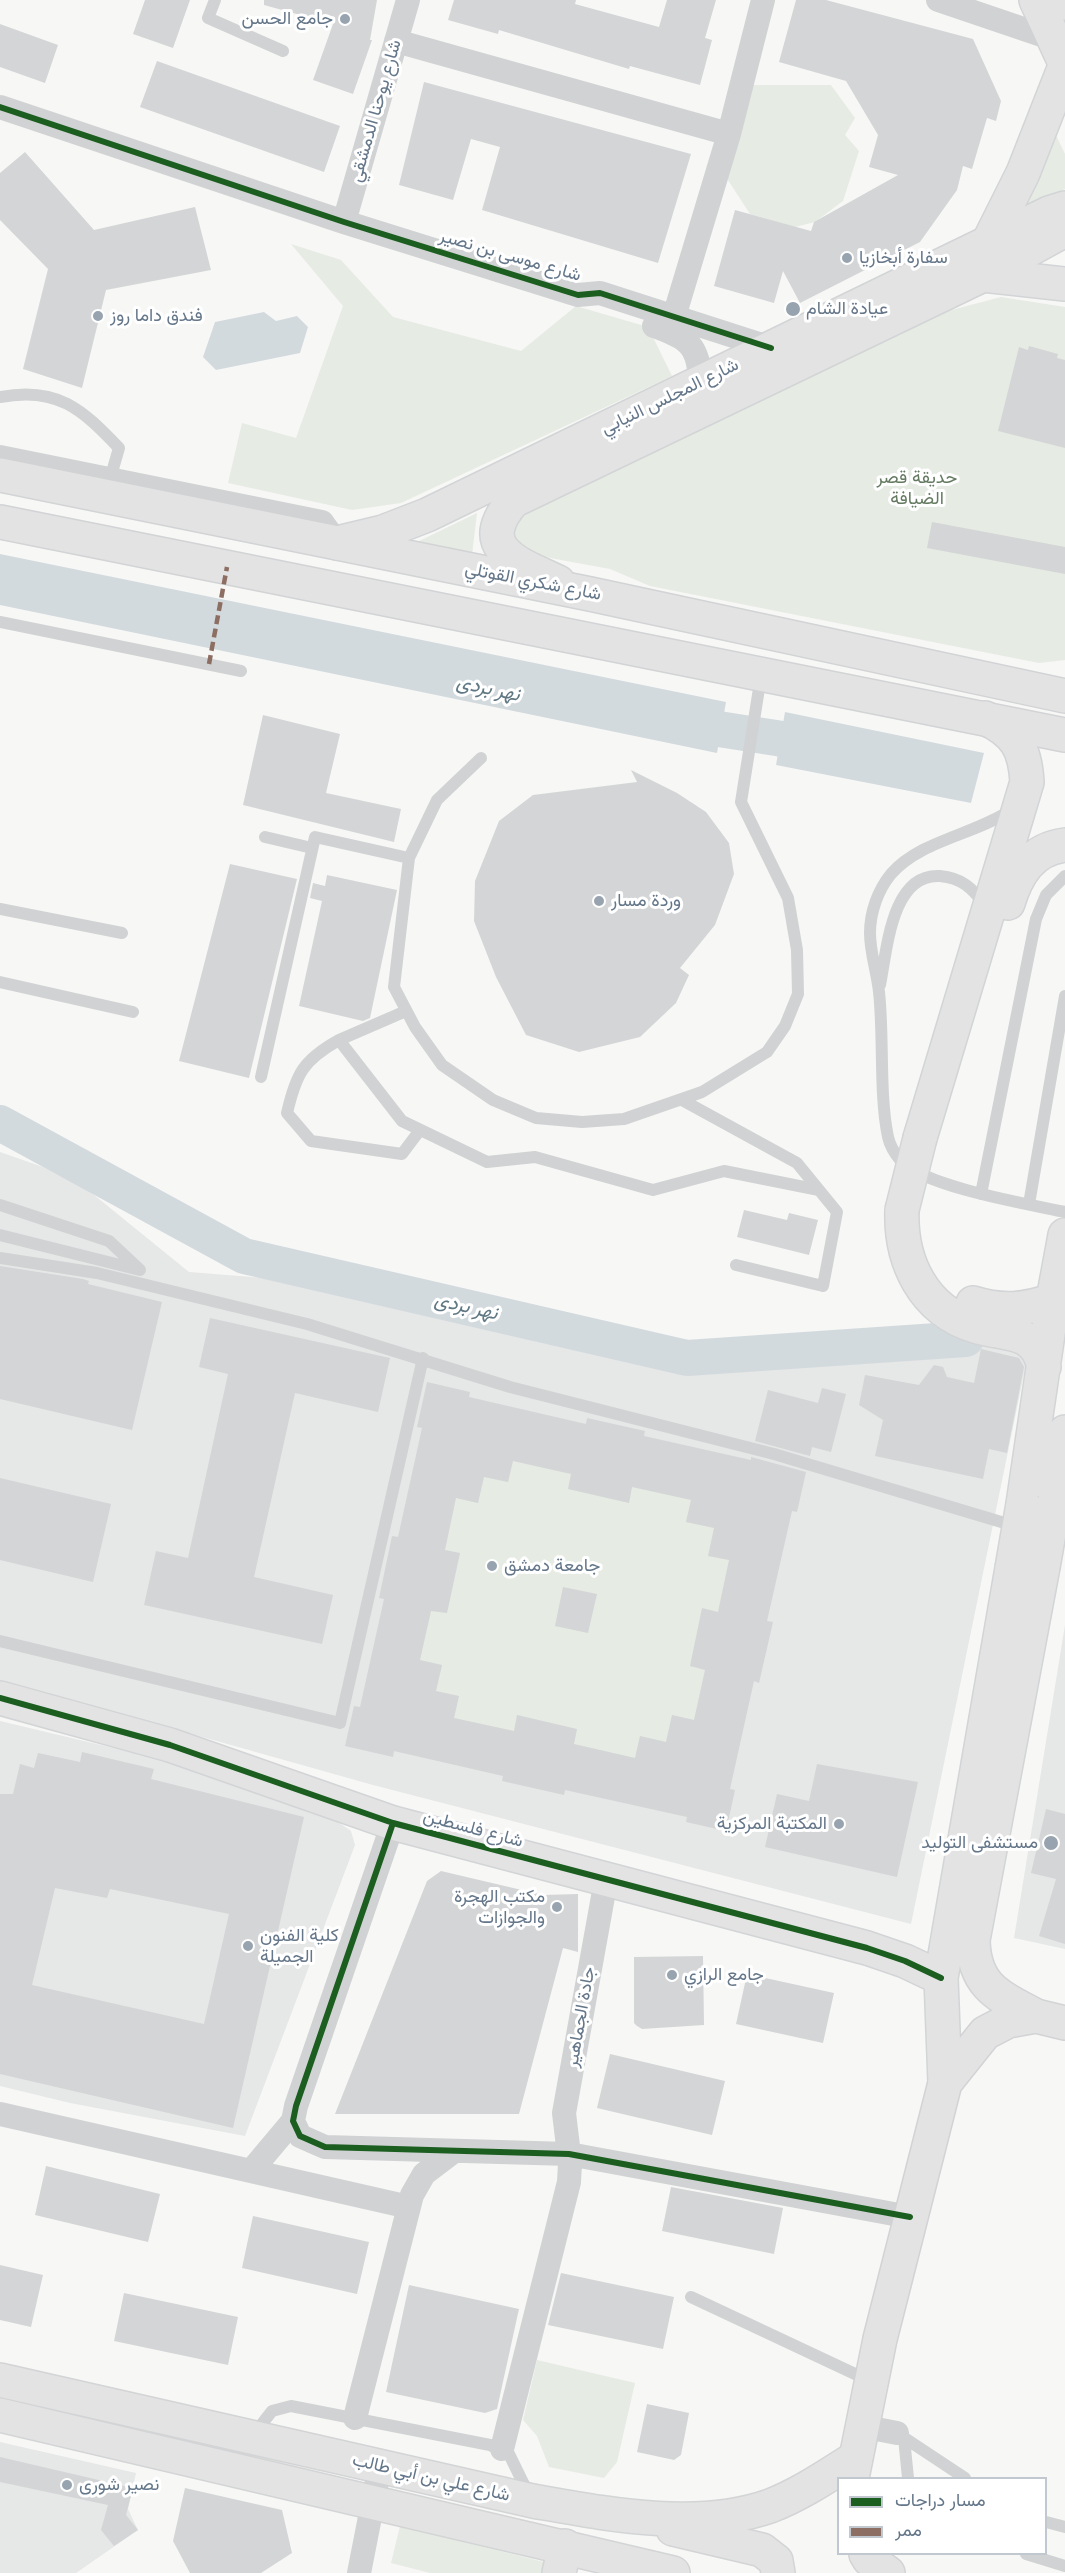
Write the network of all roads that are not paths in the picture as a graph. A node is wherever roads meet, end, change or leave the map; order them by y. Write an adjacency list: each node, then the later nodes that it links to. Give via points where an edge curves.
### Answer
1 (215, 0): 7 (lane, via 208,18)
2 (408, 0): 6 (street, شارع يوحنا الدمشقي)
3 (763, 0): 10 (street)
4 (1036, 0): 8 (main road)
5 (945, 1): 8 (street)
6 (396, 41): 10 (street); 12 (street, شارع يوحنا الدمشقي)
7 (284, 51)
8 (1061, 56): 14 (main road, via 1031,155)
9 (0, 107): 12 (street, شارع موسى بن نصير)
10 (729, 134): 17 (street)
11 (1065, 208): 14 (main road, شارع المجلس النيابي)
12 (344, 222): 17 (street, شارع موسى بن نصير, via 578,295 600,293)
13 (1065, 230): 15 (main road, شارع المجلس النيابي)
14 (988, 243): 18 (main road, شارع المجلس النيابي)
15 (983, 274): 16 (main road); 26 (main road, شارع المجلس النيابي, via 513,501 497,525 505,554)
16 (1065, 284)
17 (672, 324): 18 (street, شارع موسى بن نصير); 19 (street, via 697,353)
18 (771, 348): 19 (main road, شارع المجلس النيابي)
19 (700, 382): 25 (main road, شارع المجلس النيابي, via 427,515 383,532)
20 (0, 397): 23 (lane, via 51,396 86,414 119,448)
21 (0, 457): 23 (street)
22 (0, 475): 25 (main road, شارع شكري القوتلي)
23 (110, 479): 25 (street, via 322,522)
24 (0, 522): 29 (main road)
25 (337, 543): 26 (main road, شارع شكري القوتلي)
26 (576, 591): 30 (main road, شارع شكري القوتلي)
27 (0, 622): 28 (lane)
28 (241, 671)
29 (761, 672): 31 (main road); 50 (lane, via 741,802 788,898 797,950 798,994 785,1026 767,1052)
30 (1061, 693)
31 (985, 718): 32 (main road); 34 (main road, via 1004,727 1018,742 1026,762)
32 (1065, 735)
33 (481, 758): 38 (lane, via 437,800)
34 (1022, 803): 41 (main road); 44 (lane, via 980,827 924,850 891,875 872,912 870,933)
35 (265, 837): 37 (lane)
36 (1065, 845): 52 (main road, via 1035,856 1013,886)
37 (312, 848): 38 (lane, via 315,837); 49 (lane)
38 (409, 858): 46 (lane, via 394,987)
39 (1065, 876): 54 (lane, via 1046,895 1036,919)
40 (0, 909): 42 (lane)
41 (988, 909): 44 (lane, via 971,887 954,877 935,876 917,882 903,895 895,913); 52 (main road)
42 (122, 933)
43 (0, 982): 47 (lane)
44 (879, 992): 54 (lane, via 887,1128 893,1150 919,1174)
45 (1065, 996): 55 (lane)
46 (406, 1011): 48 (lane); 50 (lane, via 442,1065 493,1100 536,1118 582,1122 624,1119)
47 (133, 1012)
48 (339, 1040): 51 (lane, via 402,1121); 51 (lane, via 315,1053 294,1084 287,1113 311,1141 402,1154)
49 (261, 1077)
50 (682, 1100): 53 (lane, via 797,1163)
51 (420, 1130): 53 (lane, via 487,1162 535,1157 653,1190 724,1171)
52 (928, 1142): 57 (main road)
53 (819, 1190): 62 (lane, via 837,1212 823,1286)
54 (981, 1194): 55 (lane)
55 (1029, 1204): 58 (lane)
56 (0, 1205): 59 (lane, via 109,1241 140,1270)
57 (911, 1211): 63 (main road, via 934,1272 967,1301 1010,1311); 65 (main road, via 901,1234 904,1251 928,1296 973,1326 1026,1338 1038,1350)
58 (1065, 1212)
59 (0, 1235)
60 (1063, 1247): 63 (main road)
61 (0, 1258): 64 (lane, via 97,1273 308,1324)
62 (736, 1265)
63 (1053, 1300): 65 (main road)
64 (423, 1358): 67 (lane, via 510,1387 774,1454); 69 (lane, via 340,1723)
65 (1044, 1367): 68 (main road, bridge, via 1023,1504)
66 (1065, 1432): 68 (main road, bridge, via 1055,1499)
67 (1065, 1542)
68 (1027, 1567): 73 (main road); 74 (main road, via 973,1940 976,1964 988,1986)
69 (0, 1641)
70 (0, 1698): 71 (main road, شارع فلسطين, via 170,1745)
71 (393, 1823): 72 (main road, شارع فلسطين); 77 (street)
72 (606, 1880): 73 (main road, شارع فلسطين, via 867,1948); 79 (street, جادة الجماهير, via 564,2112)
73 (941, 1978): 75 (main road)
74 (1051, 2019): 75 (main road, via 1008,2020 985,2033)
75 (945, 2083): 82 (main road)
76 (0, 2114): 80 (street)
77 (293, 2121): 78 (street, via 300,2136 325,2147); 80 (street)
78 (453, 2152): 79 (street); 81 (street, via 424,2174)
79 (569, 2154): 82 (street); 93 (street, جادة الجماهير, via 569,2182)
80 (251, 2171): 81 (street)
81 (408, 2207): 88 (street)
82 (910, 2217): 85 (main road)
83 (691, 2297): 85 (lane)
84 (0, 2380): 86 (main road, شارع علي بن أبي طالب)
85 (871, 2382): 89 (main road)
86 (98, 2402): 91 (main road); 92 (main road, شارع علي بن أبي طالب)
87 (0, 2415): 91 (main road, شارع علي بن أبي طالب)
88 (355, 2418): 92 (lane, via 284,2406 272,2411); 93 (lane)
89 (861, 2426): 90 (street); 95 (main road)
90 (901, 2435): 96 (lane); 97 (lane)
91 (88, 2436): 99 (main road, شارع علي بن أبي طالب)
92 (251, 2438): 94 (main road, شارع علي بن أبي طالب)
93 (502, 2450): 98 (lane, via 513,2461)
94 (380, 2466): 98 (main road, شارع علي بن أبي طالب); 99 (street)
95 (854, 2469): 100 (main road, شارع علي بن أبي طالب, via 768,2506 734,2514 679,2519)
96 (908, 2477)
97 (964, 2477)
98 (532, 2501): 100 (main road, شارع علي بن أبي طالب)
99 (374, 2502): 105 (main road, شارع علي بن أبي طالب); 107 (street)
100 (618, 2516): 109 (main road, via 762,2550 776,2561)
101 (1047, 2522): 102 (lane)
102 (1065, 2527)
103 (867, 2555): 110 (main road)
104 (1032, 2555): 106 (lane)
105 (562, 2559): 108 (main road, شارع علي بن أبي طالب)
106 (1065, 2566)
107 (358, 2573)
108 (673, 2573)
109 (778, 2573)
110 (888, 2573)

